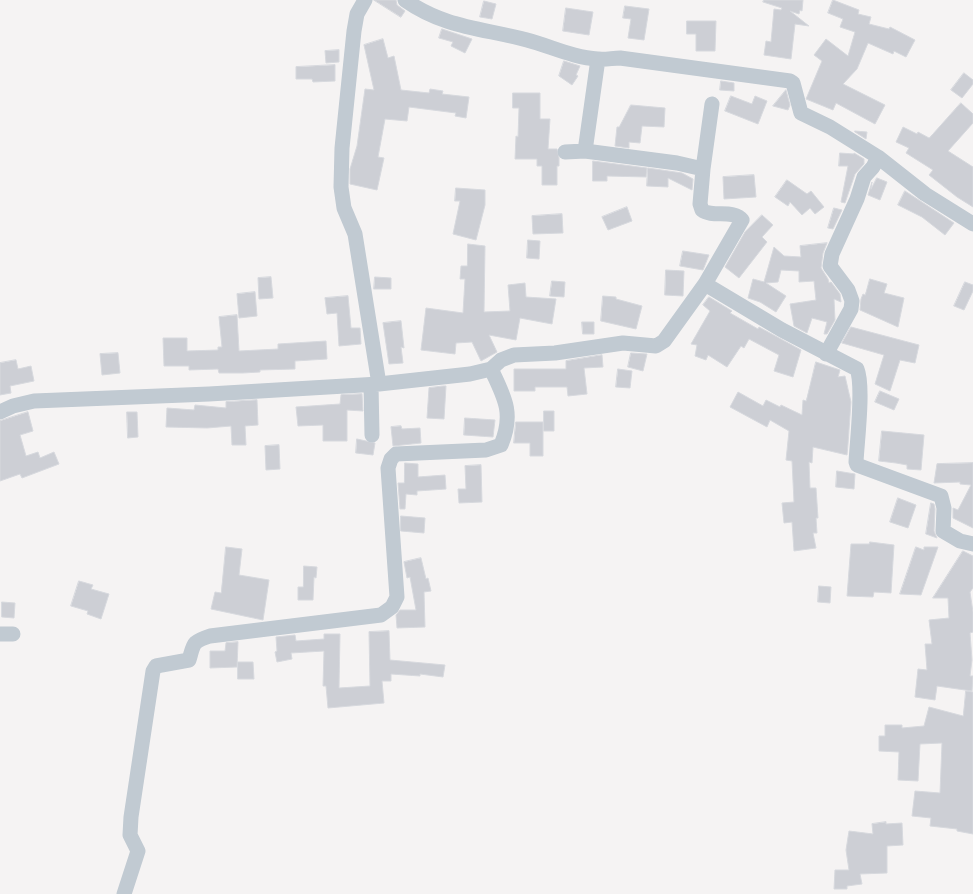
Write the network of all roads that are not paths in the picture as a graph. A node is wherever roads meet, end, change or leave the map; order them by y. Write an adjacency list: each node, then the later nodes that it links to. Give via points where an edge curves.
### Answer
1 (365, 0): 13 (street, via 357,14 354,31 342,148 341,187 344,208 355,234)
2 (405, 0): 3 (street, via 427,14 452,24 528,40)
3 (598, 59): 5 (street); 7 (street, via 620,58 790,81 793,83 802,114 830,127)
4 (712, 104): 8 (street)
5 (585, 151): 6 (street); 8 (street, via 677,163)
6 (565, 152)
7 (878, 157): 9 (street, via 925,194); 11 (street, via 864,177 830,260 832,270 851,296 851,305)
8 (703, 170): 10 (street, via 700,204 702,210 737,216 742,220)
9 (973, 224)
10 (705, 284): 11 (street); 12 (street, via 674,329 659,345 651,347 623,343 555,354 514,355 501,360)
11 (826, 354): 16 (street, via 857,369 858,372 857,465 941,496 944,531 960,541)
12 (491, 369): 13 (street, via 470,374); 17 (street, via 509,411 501,446 486,450 396,454 391,459 388,468 397,596 392,607 381,615 210,636 195,641 189,660 156,666 153,671 130,835 138,851)
13 (375, 384): 14 (street, via 34,401); 15 (street)
14 (0, 412)
15 (372, 435)
16 (973, 544)
17 (124, 894)

